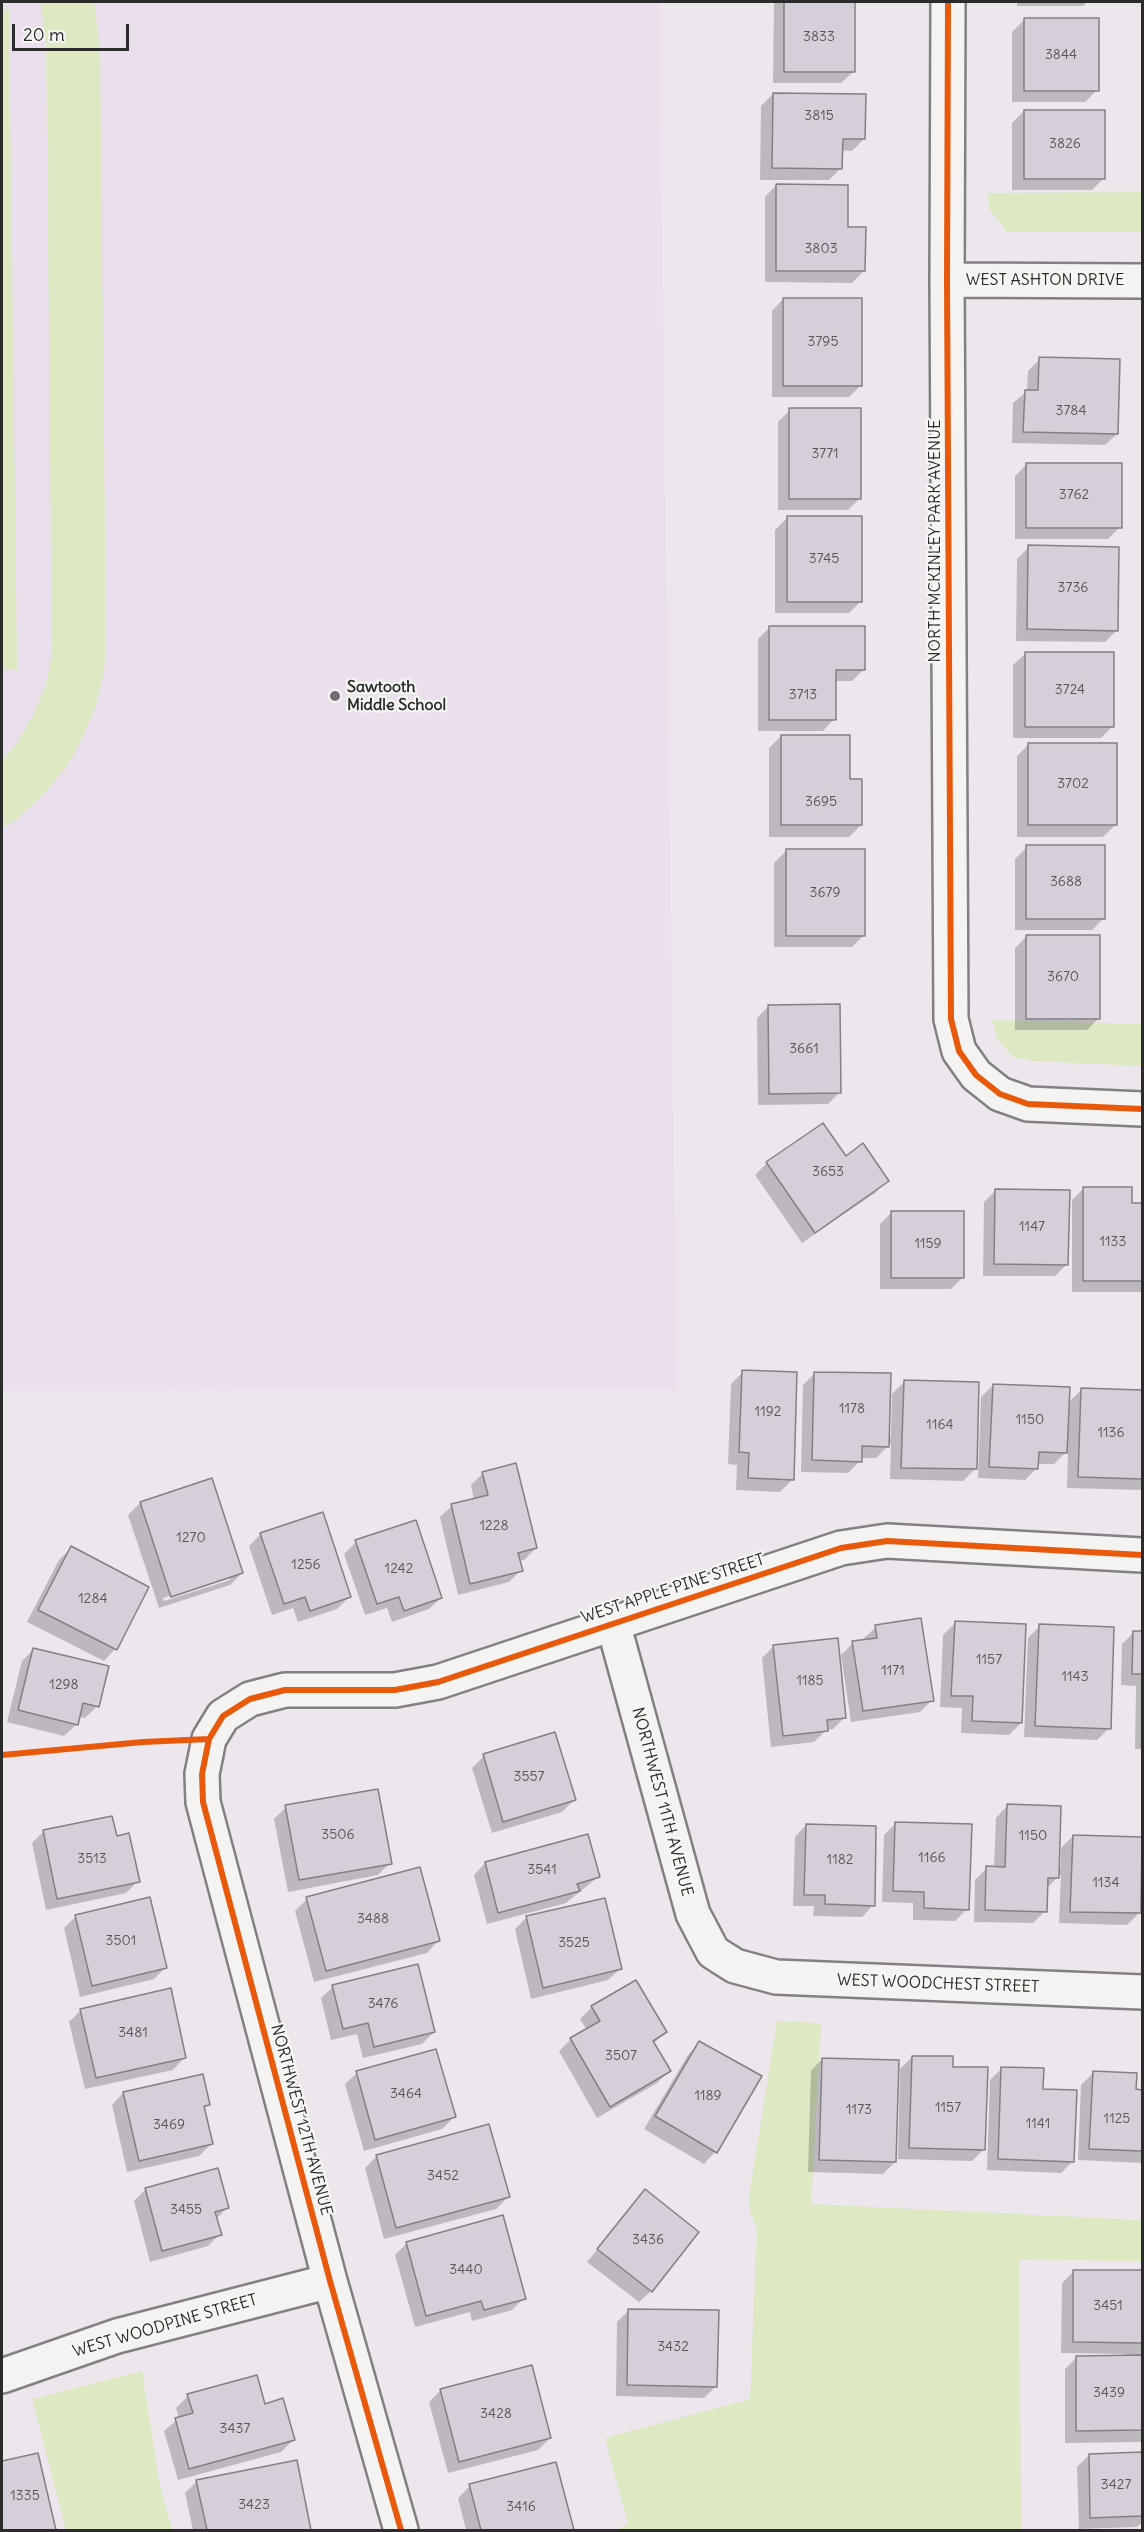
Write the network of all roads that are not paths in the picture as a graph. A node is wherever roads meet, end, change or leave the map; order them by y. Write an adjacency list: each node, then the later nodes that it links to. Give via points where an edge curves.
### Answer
1 (948, 2): 2 (street, NORTH MCKINLEY PARK AVENUE)
2 (947, 280): 3 (street, WEST ASHTON DRIVE); 4 (street, NORTH MCKINLEY PARK AVENUE, via 951,1019 959,1051 976,1075 1000,1094 1028,1104)
3 (1143, 280)
4 (1143, 1109)
5 (1143, 1555): 6 (street, WEST APPLE PINE STREET, via 887,1541 841,1548)
6 (613, 1623): 7 (street, WEST APPLE PINE STREET, via 438,1682 394,1690 285,1690 250,1699); 8 (street, NORTHWEST 11TH AVENUE, via 693,1914 713,1952)
7 (223, 1716): 10 (street, NORTHWEST 12TH AVENUE, via 209,1739 202,1774 203,1802)
8 (735, 1966): 9 (street, WEST WOODCHEST STREET, via 776,1977)
9 (1143, 1992)
10 (330, 2281): 11 (street, WEST WOODPINE STREET, via 117,2336); 12 (street, NORTHWEST 12TH AVENUE)
11 (2, 2376)
12 (401, 2530)

